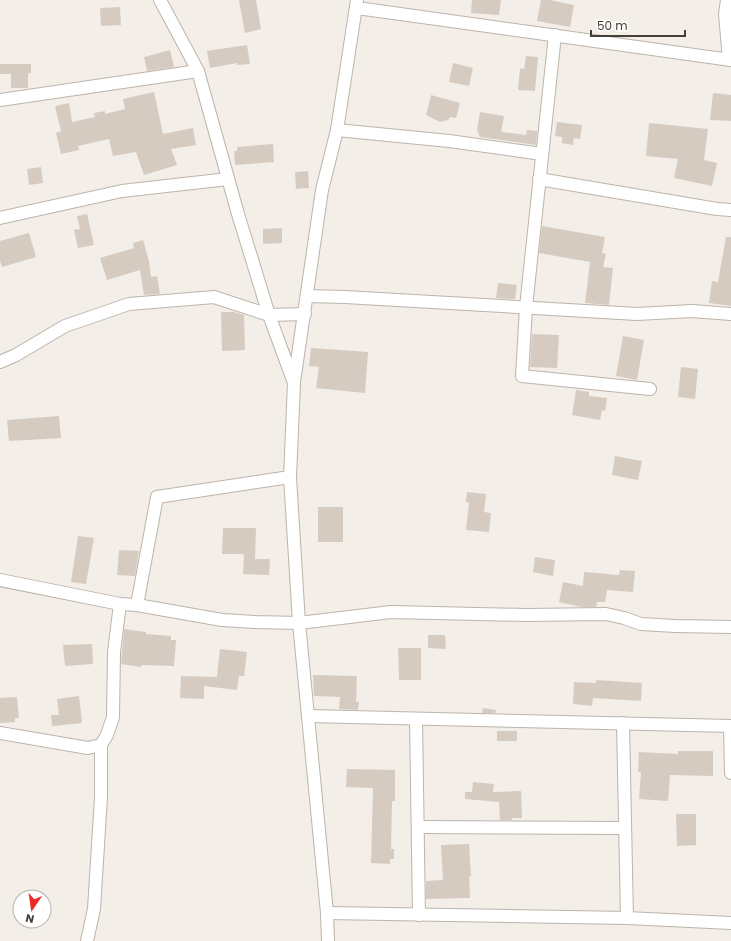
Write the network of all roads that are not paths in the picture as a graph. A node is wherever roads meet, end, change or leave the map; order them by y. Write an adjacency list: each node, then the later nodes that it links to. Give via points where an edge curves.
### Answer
1 (160, 0): 6 (street)
2 (727, 0): 5 (street, via 725,14)
3 (357, 4): 4 (street); 8 (street)
4 (555, 35): 5 (street); 9 (street)
5 (730, 60)
6 (198, 71): 7 (street); 10 (street)
7 (0, 100)
8 (337, 130): 9 (street, via 449,141); 14 (street, via 322,190)
9 (542, 154): 11 (street)
10 (228, 179): 13 (street, via 122,190); 18 (street)
11 (539, 179): 12 (street); 15 (street)
12 (731, 210)
13 (0, 218)
14 (308, 296): 15 (street); 16 (street)
15 (526, 307): 17 (street, via 637,314 692,311); 21 (street, via 522,376)
16 (305, 314): 18 (street); 20 (street)
17 (731, 314)
18 (269, 315): 19 (street, via 214,298 129,304 65,326); 20 (street)
19 (0, 362)
20 (294, 383): 22 (street)
21 (650, 389)
22 (290, 477): 25 (street, via 157,497); 26 (street)
23 (0, 580): 24 (street)
24 (120, 604): 25 (street); 33 (street, via 114,652 112,717)
25 (137, 605): 26 (street, via 222,620)
26 (299, 623): 27 (street, via 391,612 606,614 640,624); 28 (street)
27 (731, 627)
28 (308, 716): 29 (street); 37 (street)
29 (416, 719): 30 (street); 35 (street)
30 (623, 723): 31 (street); 36 (street)
31 (731, 726): 34 (street)
32 (0, 733): 33 (street, via 88,748)
33 (101, 745): 41 (street, via 101,797 94,909)
34 (731, 773)
35 (418, 827): 36 (street); 38 (street)
36 (625, 828): 39 (street)
37 (327, 913): 38 (street); 42 (street)
38 (419, 914): 39 (street)
39 (627, 918): 40 (street)
40 (731, 923)
41 (87, 941)
42 (328, 941)

